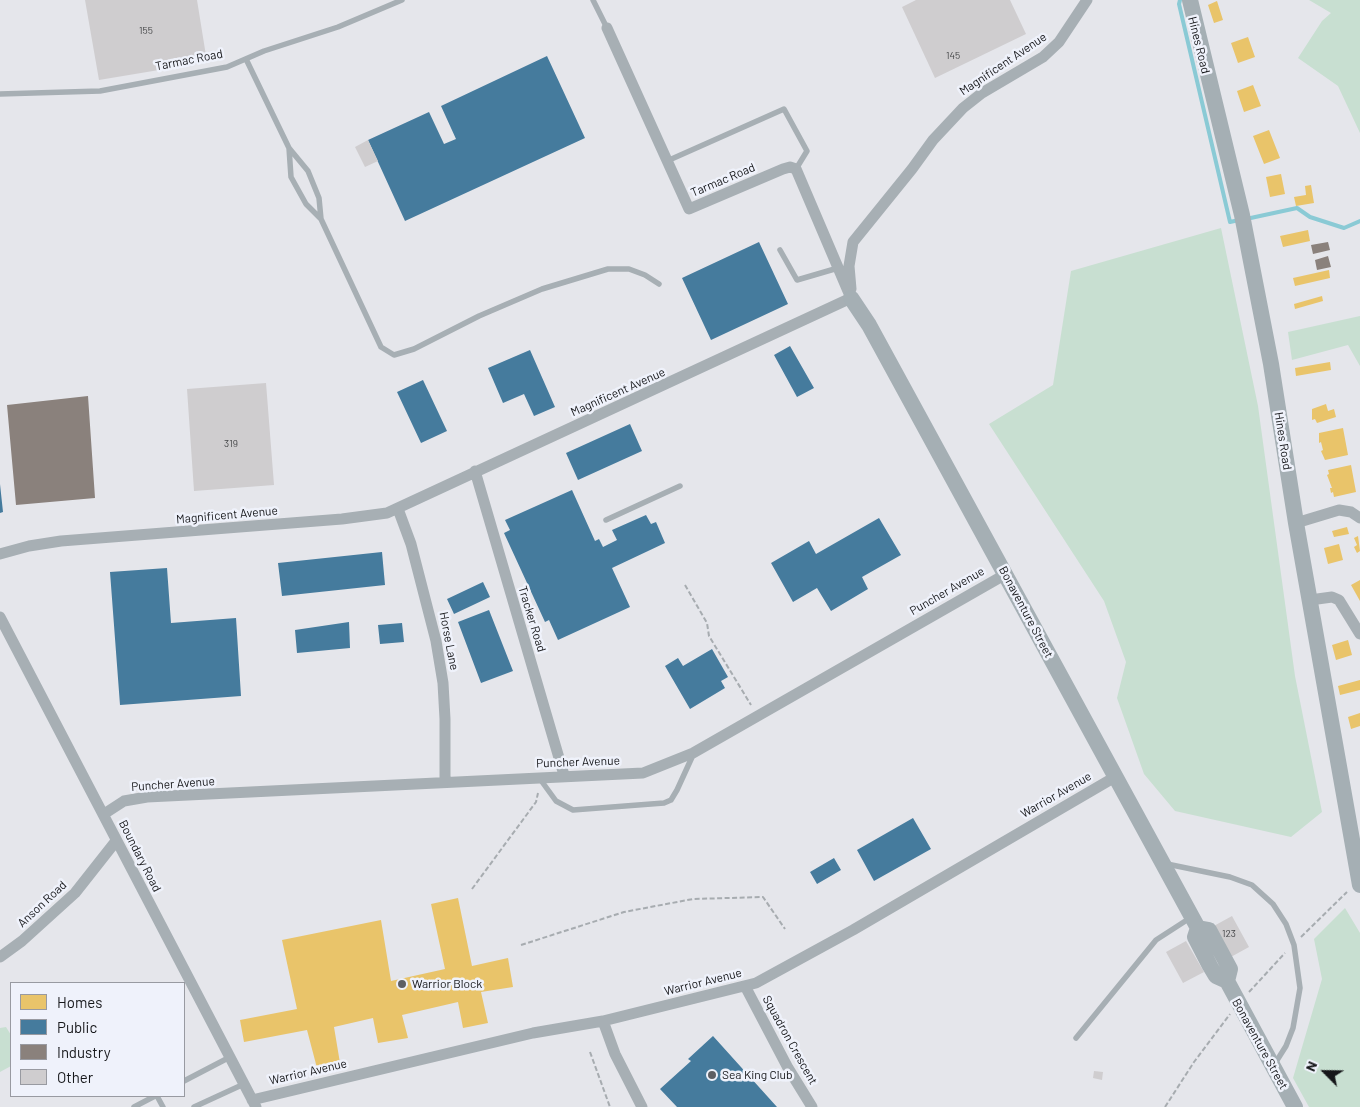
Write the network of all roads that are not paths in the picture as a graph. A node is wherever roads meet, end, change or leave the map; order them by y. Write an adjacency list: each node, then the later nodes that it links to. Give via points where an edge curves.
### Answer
1 (402, 0): 6 (lane, Tarmac Road, via 338,27)
2 (593, 0): 5 (lane, Tarmac Road)
3 (1087, 0): 15 (street, Magnificent Avenue, via 1059,42 1043,56 982,93 933,140 853,242 849,266)
4 (1190, 0): 21 (street, Hines Road, via 1243,221 1271,364)
5 (607, 28): 9 (street, Tarmac Road)
6 (246, 59): 7 (lane, Tarmac Road, via 227,67 100,91); 8 (lane)
7 (0, 94)
8 (289, 148): 11 (lane, via 308,171 319,198); 11 (lane, via 291,176 306,204)
9 (667, 161): 10 (street, Tarmac Road, via 689,210 783,169); 10 (lane, via 784,109 807,151)
10 (796, 169): 13 (street)
11 (321, 219): 14 (lane, via 381,348 394,355 414,349 542,289 608,269 628,269)
12 (780, 250): 13 (lane, via 797,280)
13 (838, 268): 15 (street)
14 (659, 284)
15 (851, 298): 16 (street, Magnificent Avenue); 23 (street, Bonaventure Street)
16 (475, 471): 18 (street, Magnificent Avenue); 28 (street, Tracker Road)
17 (680, 486): 20 (lane)
18 (398, 510): 22 (street, Magnificent Avenue, via 342,519 61,541); 31 (street, Horse Lane, via 411,544 436,641 444,701)
19 (1360, 518): 21 (street, via 1339,510)
20 (606, 520)
21 (1296, 523): 24 (street, Hines Road)
22 (0, 554)
23 (1006, 574): 27 (street, Puncher Avenue); 30 (street, Bonaventure Street)
24 (1310, 600): 26 (street, via 1332,597 1339,600); 35 (street, Hines Road)
25 (0, 617): 32 (street, Boundary Road)
26 (1360, 634)
27 (693, 753): 28 (street, Puncher Avenue, via 643,773); 29 (lane, via 677,790 671,800 664,803 573,810 556,800)
28 (564, 775): 29 (street, Puncher Avenue)
29 (539, 777): 31 (street, Puncher Avenue)
30 (1116, 777): 34 (street, Bonaventure Street); 38 (street, Warrior Avenue, via 766,979)
31 (445, 782): 32 (street, Puncher Avenue, via 146,797 124,801)
32 (104, 814): 33 (street, Boundary Road)
33 (116, 841): 37 (street, Anson Road, via 76,893); 41 (street, Boundary Road)
34 (1163, 863): 36 (street, Bonaventure Street); 42 (lane, via 1252,885 1274,904 1286,924 1294,944 1300,988 1286,1046)
35 (1359, 883)
36 (1195, 922): 40 (lane, via 1156,940); 42 (street, Bonaventure Street, via 1195,937 1210,966 1216,976 1227,981)
37 (0, 957)
38 (744, 986): 39 (street, Warrior Avenue); 50 (street, Squadron Crescent)
39 (603, 1021): 46 (street, Warrior Avenue, via 534,1033); 49 (street)
40 (1076, 1038)
41 (230, 1057): 43 (lane); 44 (street, Boundary Road)
42 (1272, 1068): 51 (street, Bonaventure Street)
43 (185, 1080)
44 (244, 1084): 46 (street, Boundary Road); 48 (lane)
45 (154, 1097): 47 (lane)
46 (254, 1103)
47 (134, 1107)
48 (194, 1107)
49 (642, 1107)
50 (812, 1107)
51 (1295, 1107)

